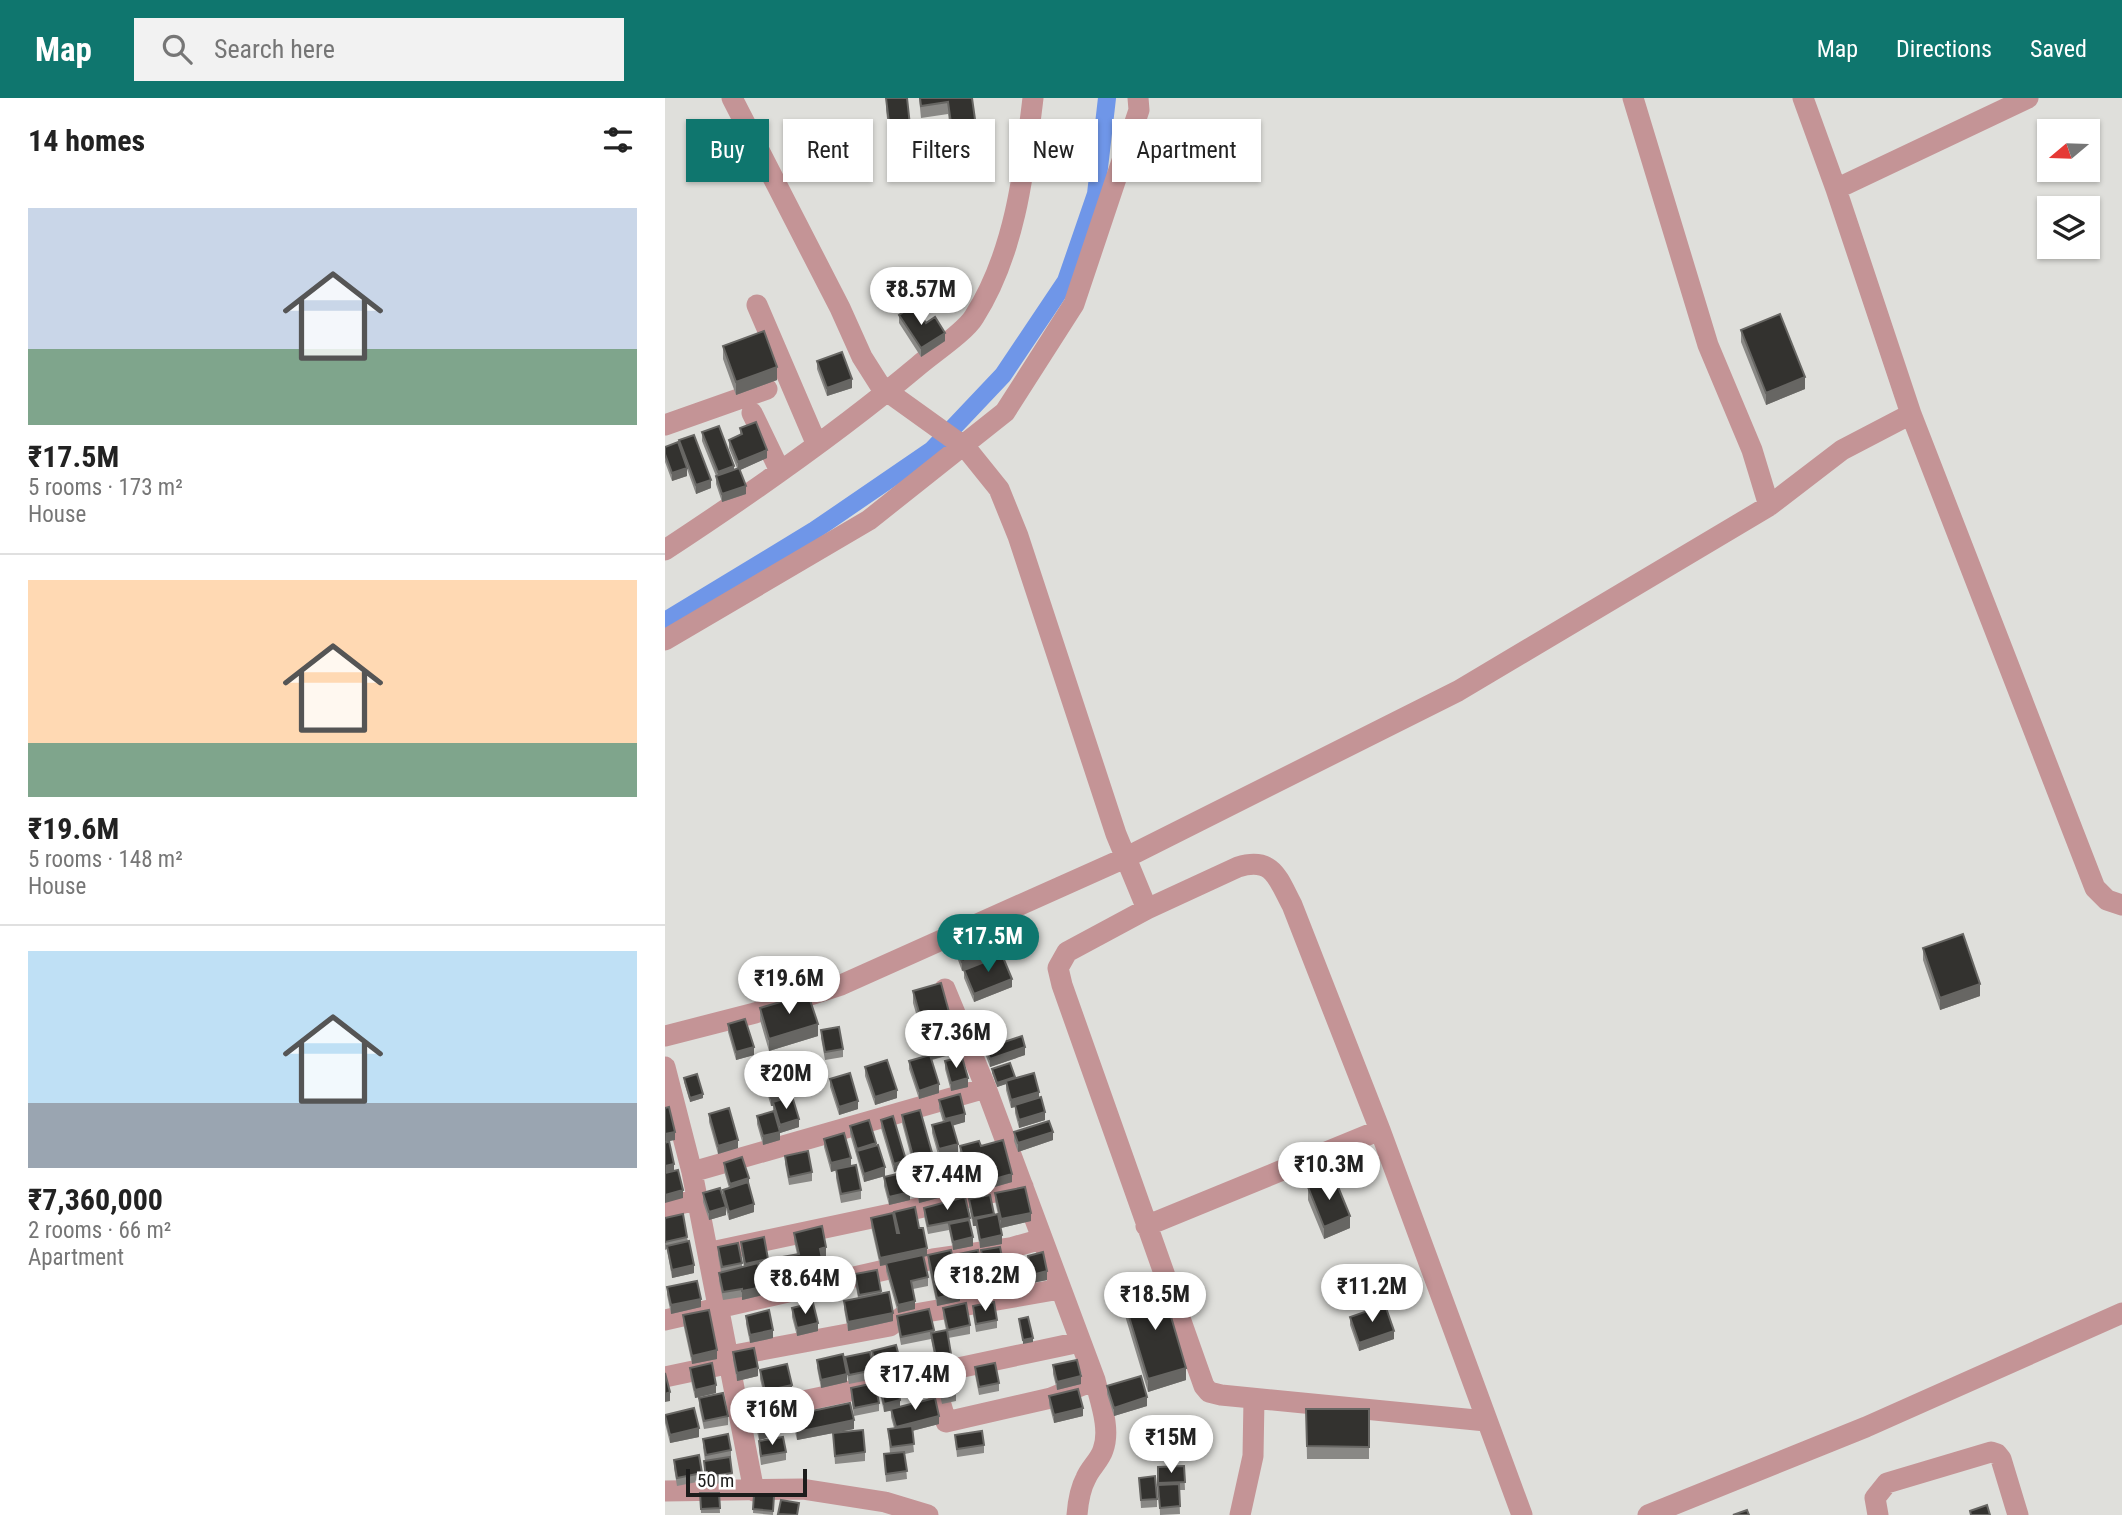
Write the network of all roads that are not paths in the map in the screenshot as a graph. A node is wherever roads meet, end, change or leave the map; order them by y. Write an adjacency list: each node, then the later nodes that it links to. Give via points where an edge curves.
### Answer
1 (732, 98): 18 (street, via 881,387 966,449 999,489)
2 (1033, 98): 13 (street, via 1013,223 991,287 972,320)
3 (1138, 98): 17 (street, via 1139,110 1074,304 1005,412 869,520)
4 (1633, 98): 15 (street, via 1708,345 1752,450)
5 (1803, 98): 7 (street)
6 (2028, 98): 7 (street)
7 (1836, 189): 11 (street)
8 (757, 305): 13 (street)
9 (767, 389): 12 (street)
10 (752, 413): 14 (street)
11 (1910, 414): 15 (street, via 1842,450); 19 (street, via 2095,888 2106,900)
12 (665, 425)
13 (817, 445): 14 (street)
14 (780, 471): 16 (street)
15 (1769, 506): 18 (street, via 1458,691)
16 (665, 551)
17 (665, 640)
18 (1125, 858): 20 (street); 22 (street, via 841,985)
19 (2122, 905)
20 (1147, 909): 25 (street, via 1251,863 1276,874); 31 (street, via 1067,952 1058,968)
21 (945, 989): 24 (street)
22 (665, 1036)
23 (665, 1067): 26 (street)
24 (986, 1087): 27 (street); 28 (street)
25 (1380, 1130): 31 (street); 47 (street)
26 (674, 1145): 27 (street)
27 (692, 1172): 29 (street)
28 (1023, 1186): 32 (street); 33 (street)
29 (698, 1199): 30 (street); 33 (street)
30 (665, 1208)
31 (1146, 1226): 45 (street, via 1203,1386 1209,1392)
32 (1042, 1238): 36 (street); 37 (street)
33 (709, 1253): 34 (street)
34 (715, 1278): 35 (street); 37 (street)
35 (690, 1283)
36 (1060, 1289): 40 (street); 41 (street, via 902,1316 890,1326)
37 (720, 1308): 39 (street); 41 (street)
38 (2122, 1313): 54 (street, via 1866,1427)
39 (665, 1320)
40 (1080, 1342): 42 (street); 44 (street)
41 (730, 1359): 43 (street); 46 (street)
42 (932, 1374): 44 (street, via 946,1422 1051,1398); 46 (street)
43 (665, 1377)
44 (1095, 1380): 51 (street, via 1105,1442 1086,1477)
45 (1254, 1399): 47 (street); 52 (street, via 1253,1456)
46 (740, 1415): 48 (street)
47 (1486, 1421): 53 (street)
48 (754, 1490): 49 (street); 50 (street, via 813,1491 885,1502)
49 (665, 1491)
50 (928, 1515)
51 (1077, 1515)
52 (1241, 1515)
53 (1522, 1515)
54 (1648, 1515)
55 (1878, 1515): 56 (street, via 1875,1498 1887,1483 1991,1452 2001,1459)
56 (2018, 1515)

